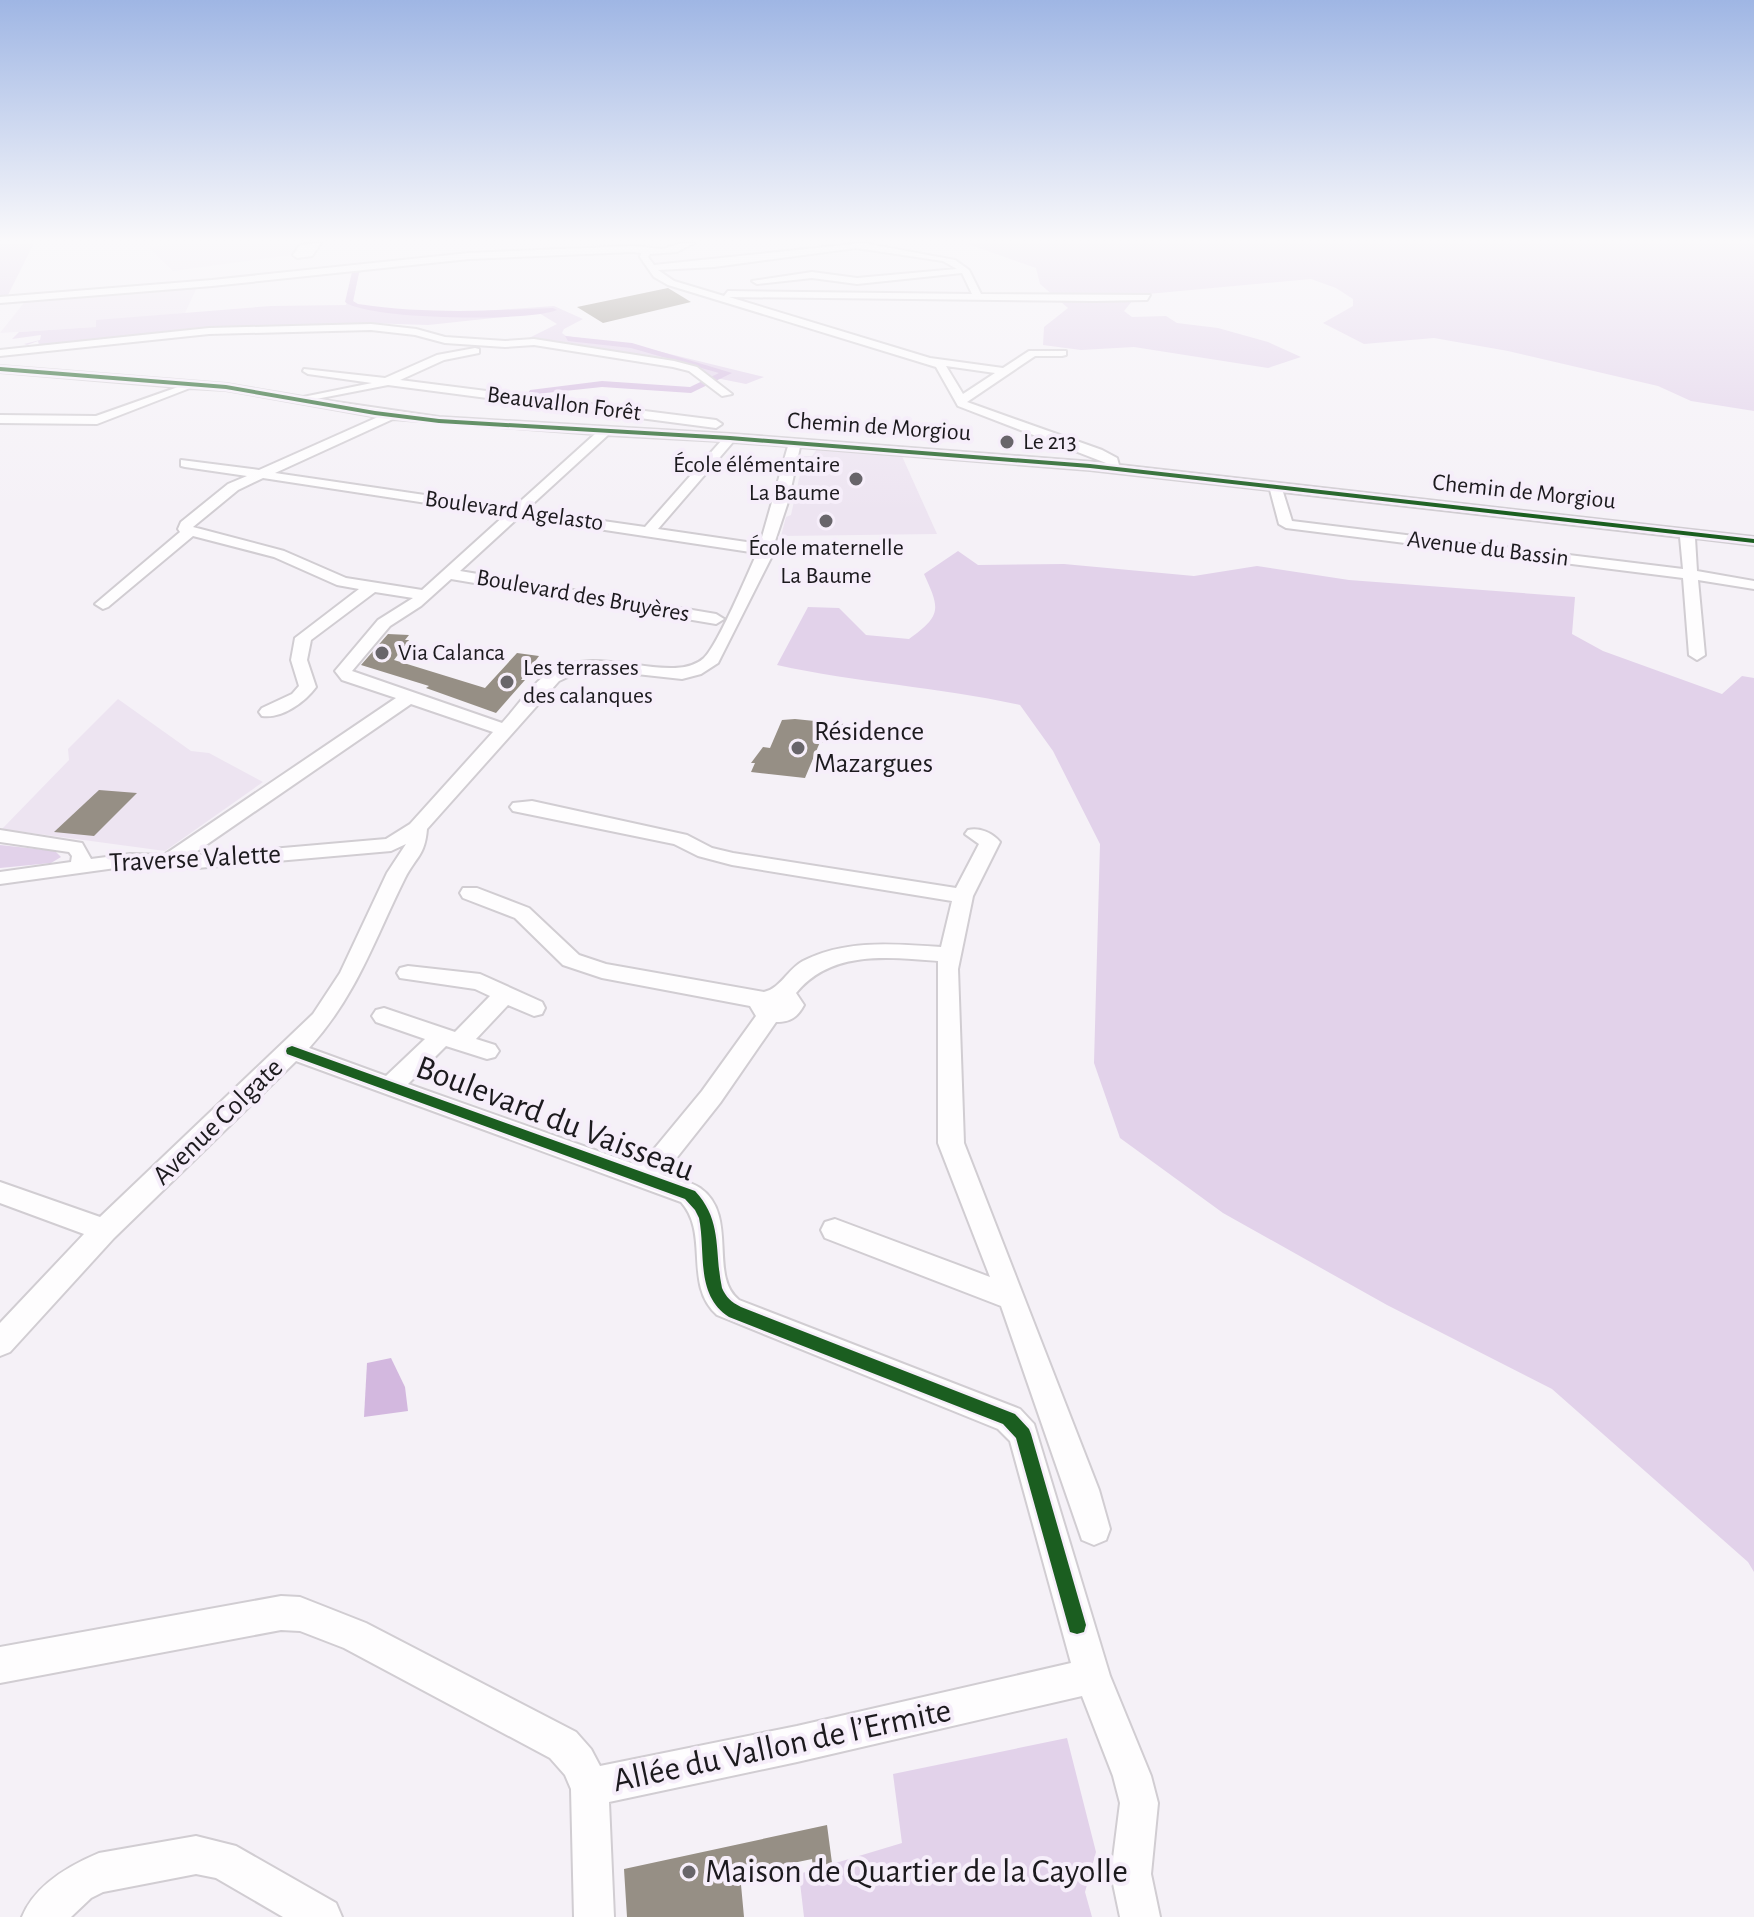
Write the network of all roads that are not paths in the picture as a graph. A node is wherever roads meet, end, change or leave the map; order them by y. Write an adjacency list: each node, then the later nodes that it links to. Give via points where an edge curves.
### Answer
1 (195, 332): 5 (street)
2 (414, 332): 4 (street)
3 (843, 332): 7 (street)
4 (505, 344): 11 (street, via 534,342 674,364); 12 (street, via 445,355)
5 (0, 353)
6 (1062, 353): 10 (street, via 1033,353)
7 (923, 359): 10 (street); 17 (street, via 944,369)
8 (0, 369): 13 (street, Chemin de Morgiou)
9 (308, 371): 12 (street, Beauvallon Forêt)
10 (1004, 371): 17 (street)
11 (702, 377): 14 (street); 15 (street)
12 (388, 381): 16 (street); 20 (street, Beauvallon Forêt)
13 (200, 384): 16 (street, Chemin de Morgiou); 19 (street, via 97,420)
14 (737, 385)
15 (726, 394)
16 (297, 401): 18 (street, Chemin de Morgiou)
17 (960, 401): 25 (street, via 1098,453 1113,461)
18 (390, 416): 21 (street, Chemin de Morgiou); 26 (street)
19 (0, 419)
20 (772, 431)
21 (604, 432): 22 (street, Chemin de Morgiou); 28 (street)
22 (730, 438): 23 (street, Chemin de Morgiou); 29 (street)
23 (795, 443): 25 (street, Chemin de Morgiou); 33 (street, Avenue Colgate)
24 (185, 463): 26 (street, Boulevard Agelasto)
25 (1112, 468): 27 (street, Chemin de Morgiou)
26 (261, 474): 28 (street, Boulevard Agelasto); 30 (street, via 217,498 186,525)
27 (1275, 486): 31 (street, Chemin de Morgiou); 35 (street, Avenue du Bassin, via 1286,524)
28 (517, 511): 29 (street, Boulevard Agelasto); 34 (street)
29 (649, 531): 33 (street, Boulevard Agelasto)
30 (188, 532): 37 (street, via 279,554 342,582); 39 (street)
31 (1687, 533): 32 (street, Chemin de Morgiou); 35 (street)
32 (1754, 541)
33 (768, 550): 44 (street, Avenue Colgate, via 712,660 704,666 682,674 595,665 569,669 553,677)
34 (450, 574): 38 (street); 40 (street, Boulevard des Bruyères)
35 (1690, 574): 36 (street, Avenue du Bassin); 41 (street)
36 (1754, 585)
37 (372, 587): 38 (street); 43 (street, via 307,633 299,660 308,687 298,698)
38 (426, 595): 42 (street, via 384,623 343,671)
39 (103, 604)
40 (716, 619)
41 (1697, 655)
42 (409, 697): 44 (street); 49 (street)
43 (268, 712)
44 (504, 730): 48 (street, Avenue Colgate)
45 (520, 807): 53 (street, via 680,839 732,859)
46 (975, 834): 53 (street, via 990,842)
47 (0, 836): 50 (street, Traverse Valette, via 75,847 82,856)
48 (400, 850): 49 (street, Traverse Valette); 61 (street, Avenue Colgate, via 351,974 321,1020)
49 (169, 861): 50 (street, Traverse Valette)
50 (80, 866): 51 (street)
51 (0, 878)
52 (470, 893): 57 (street, via 522,913 571,960 602,971)
53 (963, 896): 54 (street)
54 (950, 955): 57 (street, via 839,956 808,968); 68 (street, via 951,1143)
55 (408, 973): 56 (street, via 480,982)
56 (506, 993): 58 (street); 60 (street)
57 (772, 1003): 64 (street, via 711,1097)
58 (534, 1008)
59 (384, 1016): 60 (street)
60 (451, 1038): 62 (street); 63 (street)
61 (292, 1051): 63 (street, Boulevard du Vaisseau); 66 (street, Avenue Colgate)
62 (487, 1051)
63 (390, 1087): 64 (street, Boulevard du Vaisseau)
64 (645, 1179): 72 (street, Boulevard du Vaisseau, via 690,1195 705,1211 714,1284 721,1302 735,1312 992,1411 1023,1434)
65 (0, 1192): 66 (street)
66 (104, 1230): 69 (street, Avenue Colgate)
67 (835, 1230): 68 (street)
68 (1012, 1298): 70 (street)
69 (0, 1343)
70 (1094, 1529)
71 (0, 1665): 73 (street, Allée du Vallon de l’Ermite, via 281,1613 300,1614 354,1635 563,1745)
72 (1092, 1676): 73 (street, Allée du Vallon de l’Ermite); 77 (street, Boulevard du Vaisseau, via 1139,1803 1131,1874)
73 (590, 1787): 76 (street)
74 (42, 1917): 75 (street, via 77,1884 99,1873 196,1855 222,1860)
75 (322, 1917)
76 (594, 1917)
77 (1140, 1917)

